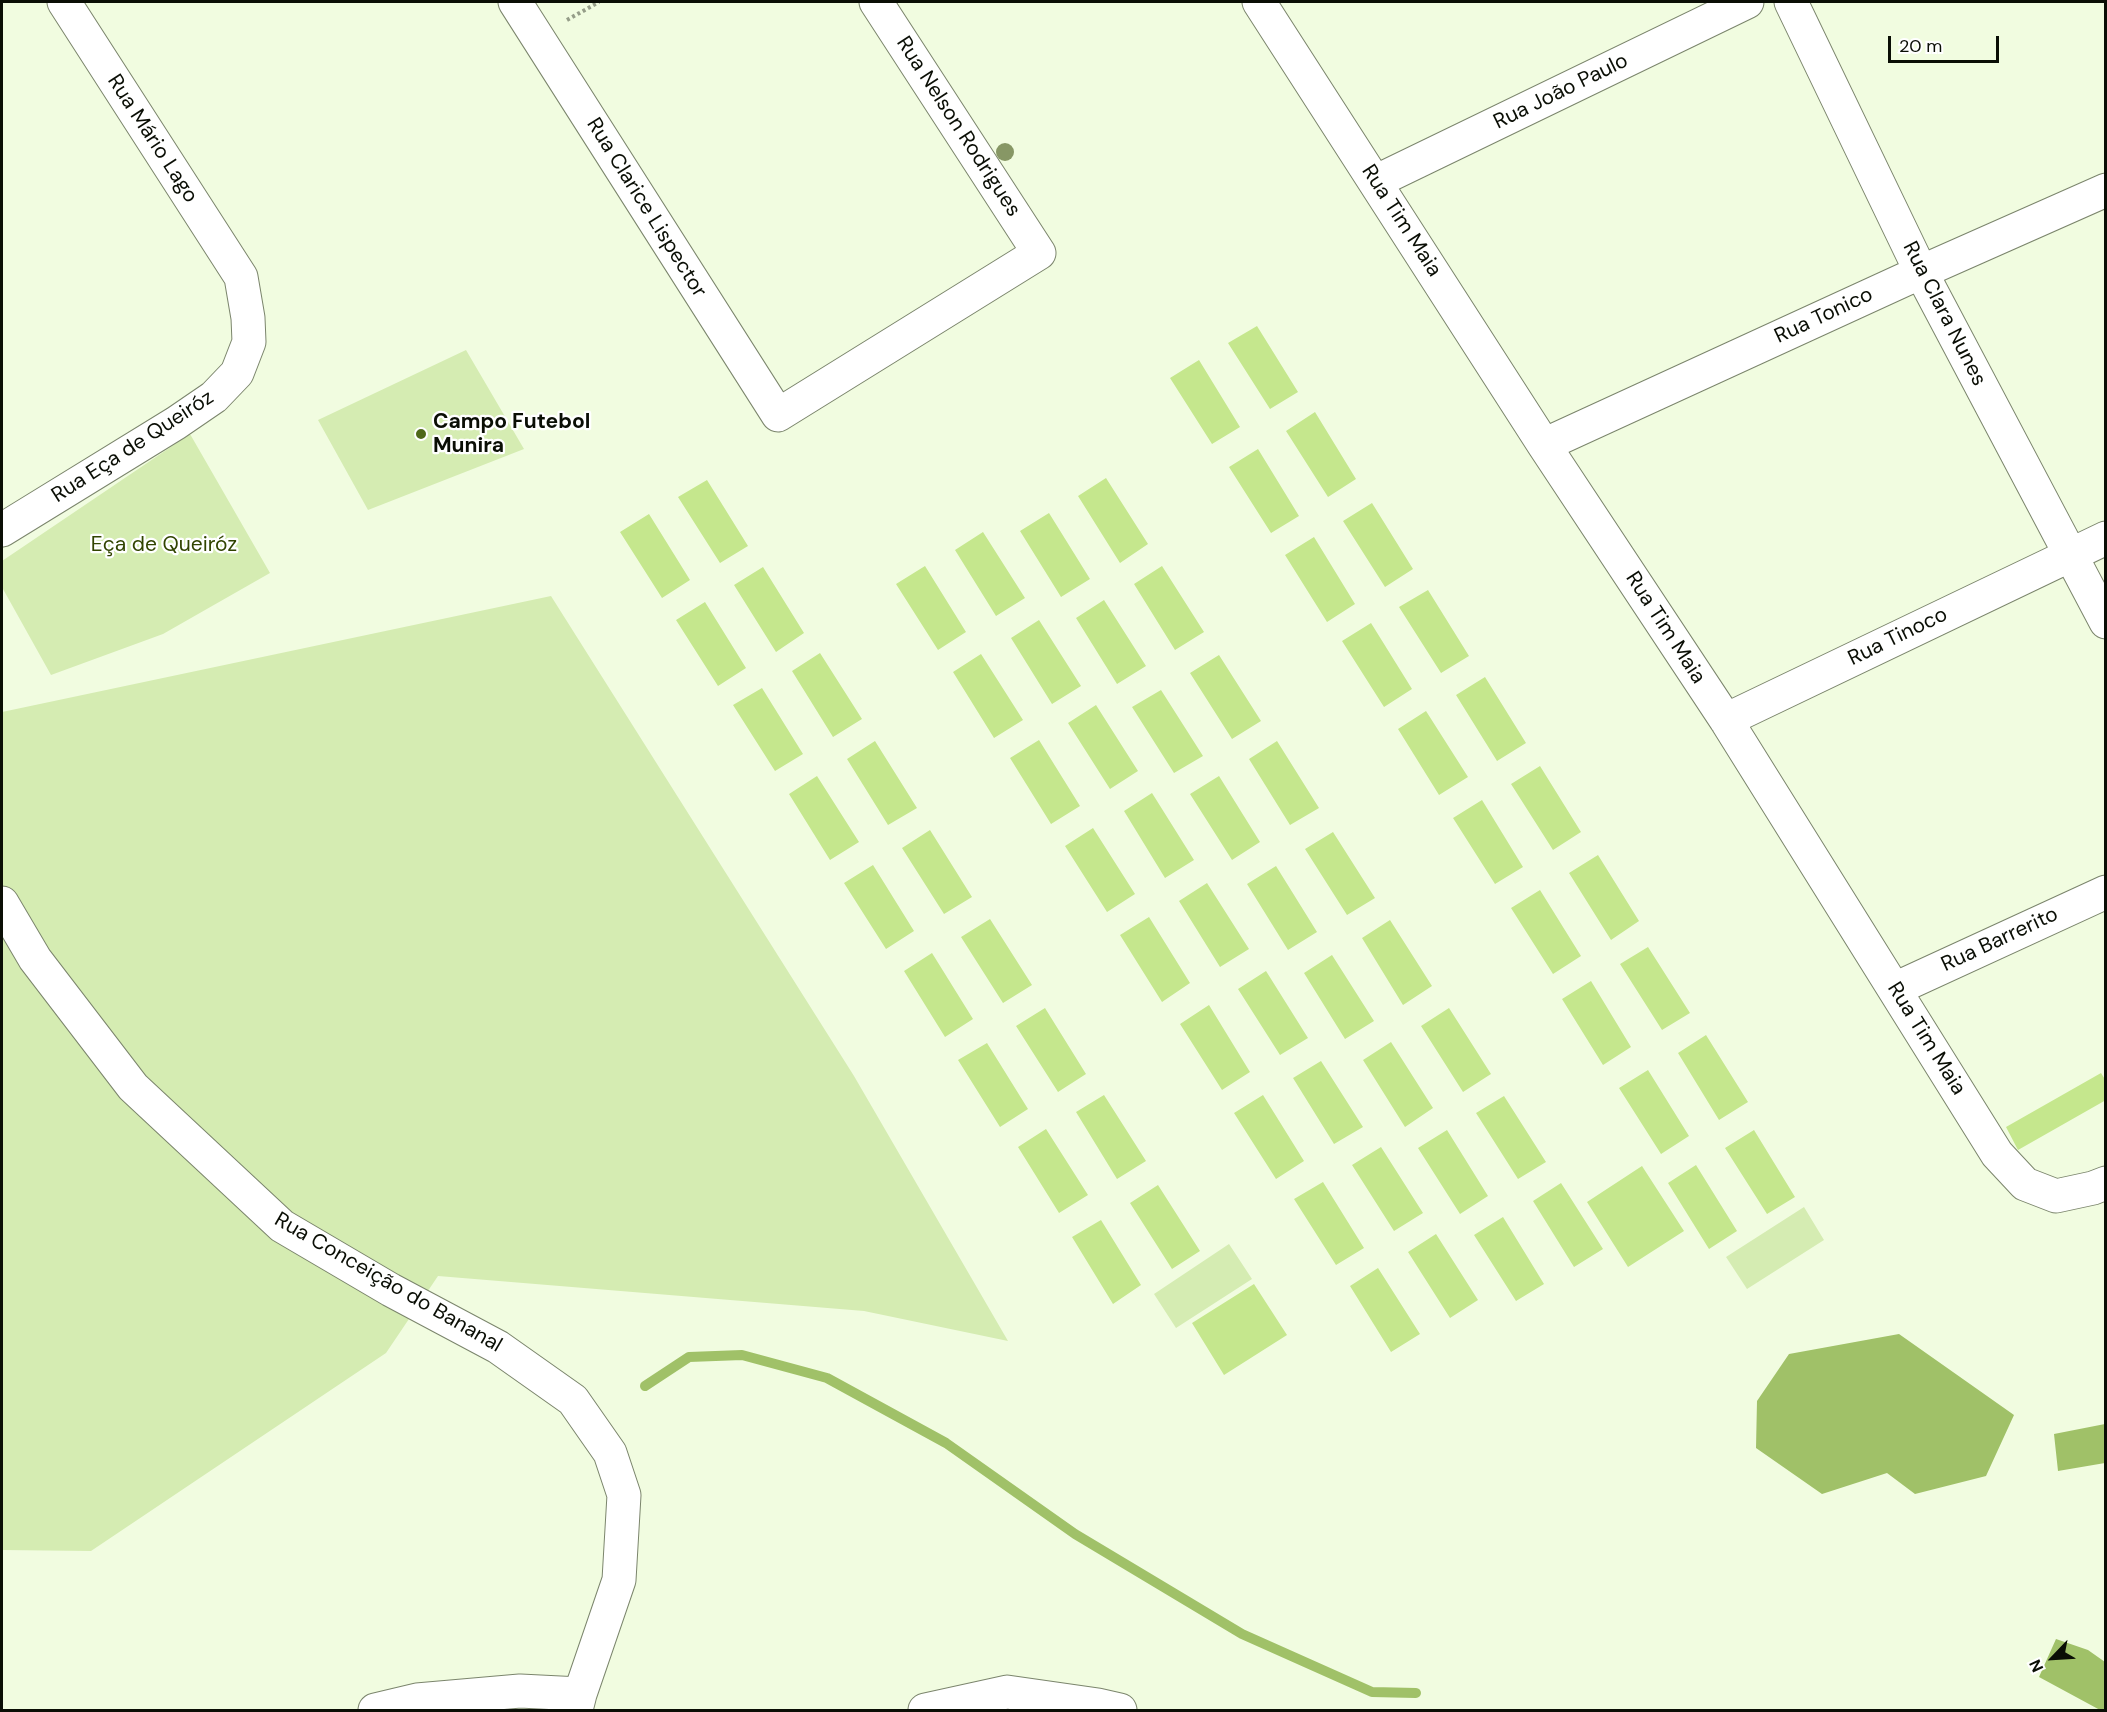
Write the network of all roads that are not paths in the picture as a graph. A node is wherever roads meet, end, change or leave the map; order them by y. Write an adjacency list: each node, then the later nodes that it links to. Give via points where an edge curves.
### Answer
1 (64, 2): 11 (street, Rua Mário Lago)
2 (515, 2): 9 (street, Rua Clarice Lispector, via 778,415)
3 (876, 2): 9 (street, Rua Nelson Rodrigues)
4 (1259, 2): 7 (street, Rua Tim Maia)
5 (1747, 2): 7 (street, Rua João Paulo)
6 (1791, 2): 10 (street, Rua Clara Nunes)
7 (1376, 182): 12 (street, Rua Tim Maia)
8 (2106, 190): 10 (street, Rua Tonico)
9 (1039, 253)
10 (1921, 272): 12 (street, Rua Tonico); 15 (street, Rua Clara Nunes)
11 (241, 277): 13 (street, Rua Eça de Queiróz, via 249,342 237,373 214,398)
12 (1544, 445): 17 (street, Rua Tim Maia)
13 (2, 530)
14 (2106, 538): 15 (street, Rua Tinoco)
15 (2071, 554): 16 (street, Rua Clara Nunes); 17 (street, Rua Tinoco)
16 (2106, 622)
17 (1726, 720): 20 (street, Rua Tim Maia)
18 (2106, 892): 20 (street, Rua Barrerito)
19 (2, 903): 22 (street, Rua Conceição do Bananal, via 35,959 134,1087 282,1226 498,1347 573,1400 610,1453 624,1496 619,1580)
20 (1895, 988): 21 (street, Rua Tim Maia, via 1997,1154 2025,1184 2056,1196)
21 (2106, 1183)
22 (578, 1702): 23 (street, via 520,1691 417,1700)
23 (375, 1710)
24 (925, 1710): 25 (street, via 1007,1692)
25 (1120, 1710)

